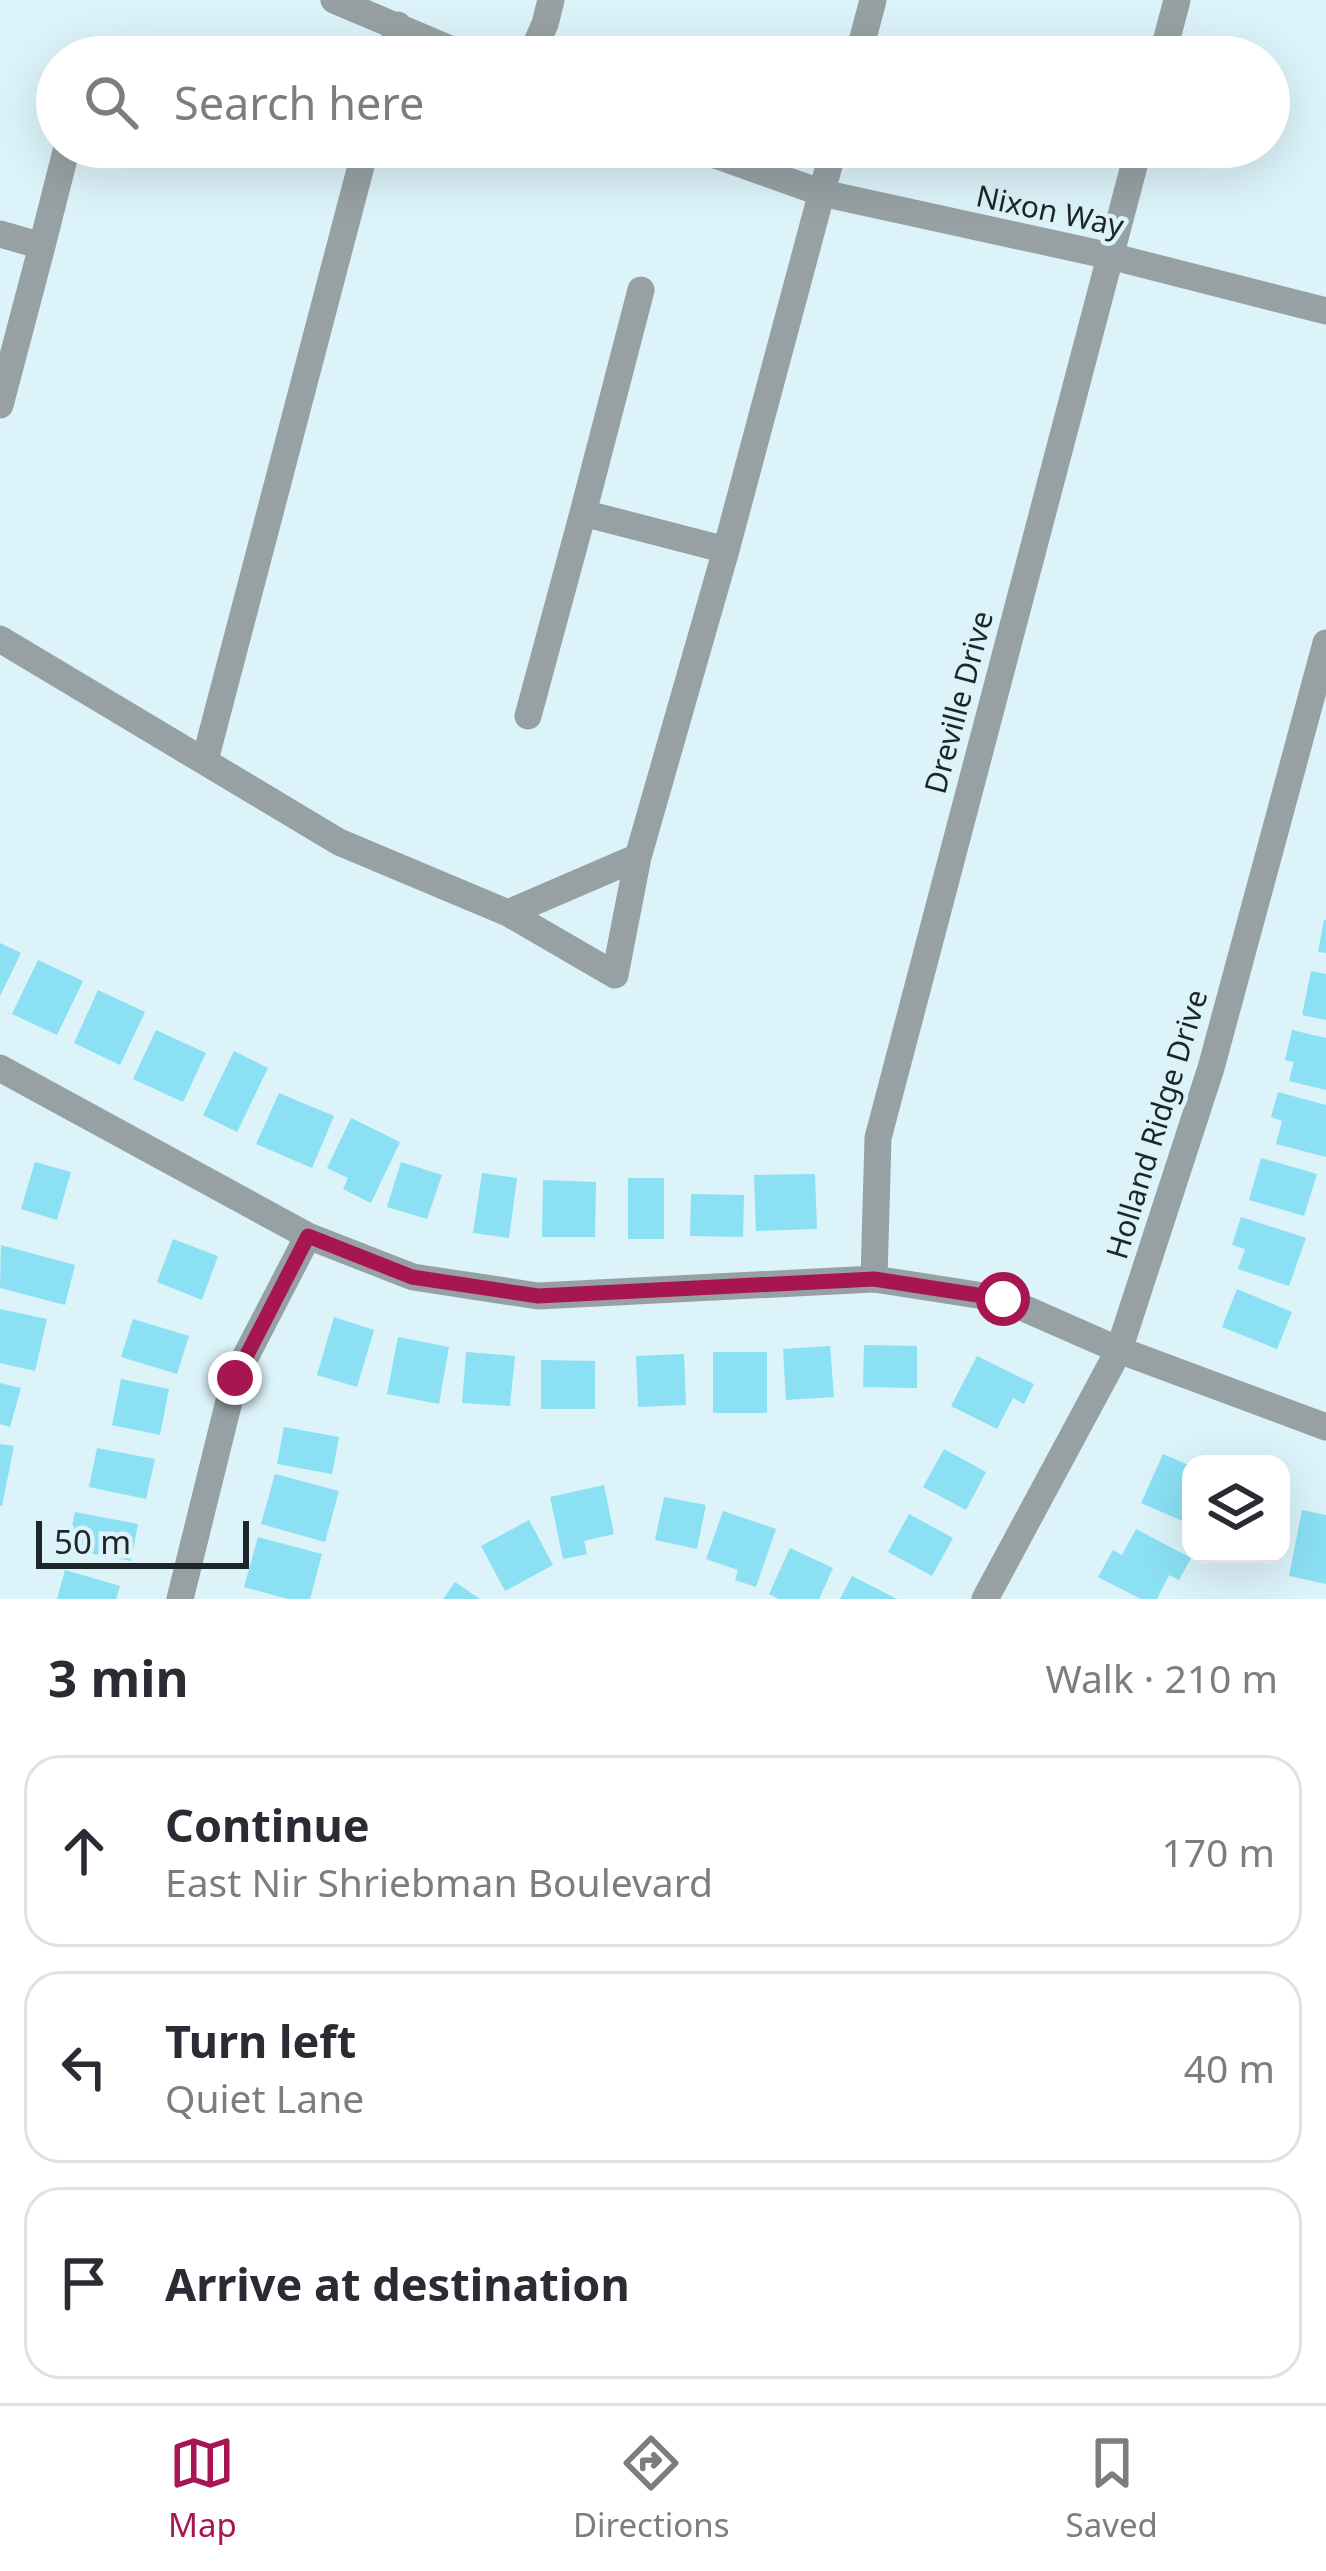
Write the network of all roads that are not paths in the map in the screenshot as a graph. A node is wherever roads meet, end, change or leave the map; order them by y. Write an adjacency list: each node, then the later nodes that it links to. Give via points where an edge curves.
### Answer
1 (334, 0): 5 (street)
2 (551, 0): 8 (street)
3 (873, 0): 9 (street)
4 (1177, 0): 10 (street)
5 (398, 25): 6 (street); 7 (street)
6 (395, 36)
7 (422, 36)
8 (540, 36)
9 (864, 36)
10 (1168, 36)
11 (62, 168): 18 (street)
12 (360, 168): 28 (street)
13 (752, 168): 16 (street, Nixon Way)
14 (829, 168): 16 (street)
15 (1133, 168): 19 (street, Dreville Drive)
16 (822, 193): 19 (street, Nixon Way); 24 (street)
17 (0, 235): 18 (street)
18 (42, 246): 22 (street)
19 (1110, 256): 21 (street, Nixon Way); 33 (street, Dreville Drive, via 878,1138)
20 (641, 290): 23 (street)
21 (1326, 311)
22 (0, 405)
23 (584, 514): 24 (street); 27 (street)
24 (726, 550): 29 (street)
25 (0, 639): 28 (street)
26 (1326, 643): 34 (street, Holland Ridge Drive, via 1211,1068)
27 (528, 716)
28 (205, 760): 30 (street, via 339,842)
29 (638, 857): 30 (street); 30 (street, via 615,975)
30 (508, 913)
31 (0, 1068): 32 (street)
32 (308, 1236): 33 (street, via 412,1277 538,1296); 36 (street, via 235,1378)
33 (874, 1279): 34 (street, via 1003,1299)
34 (1119, 1350): 35 (street); 37 (street, Holland Ridge Drive)
35 (1326, 1427)
36 (180, 1599)
37 (986, 1599)

